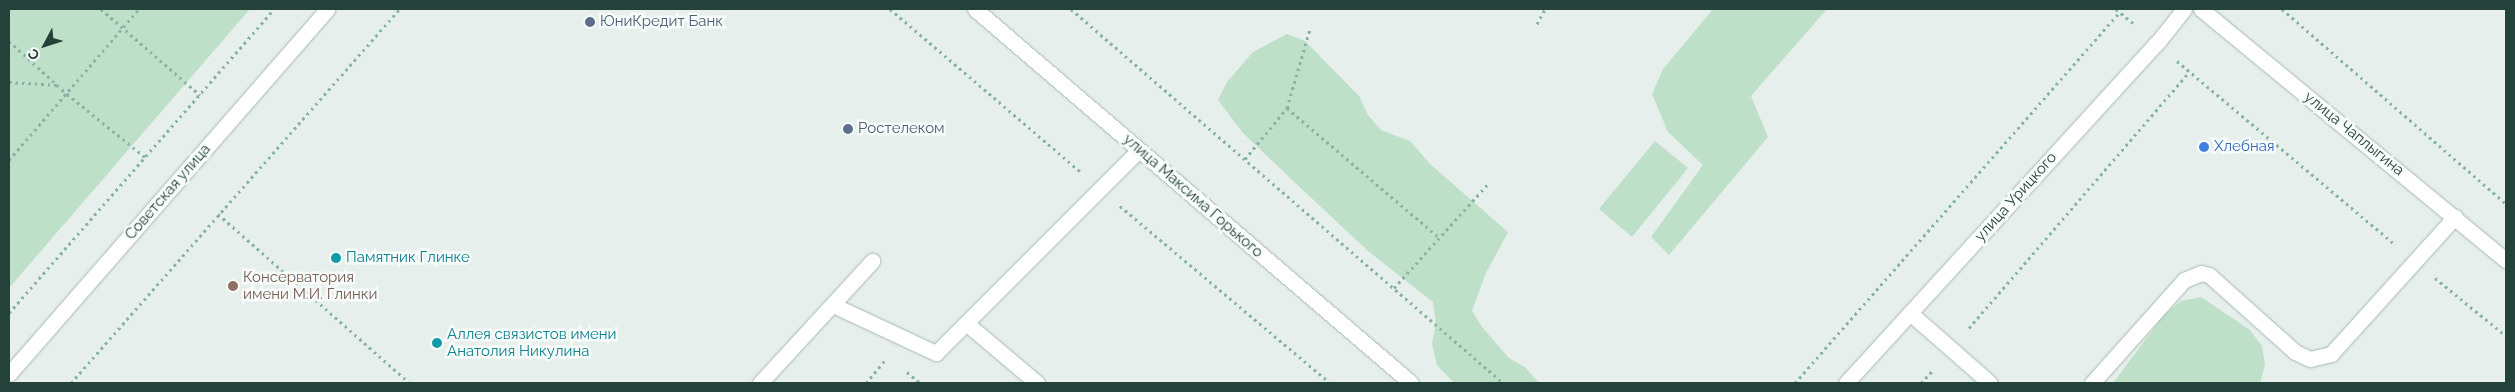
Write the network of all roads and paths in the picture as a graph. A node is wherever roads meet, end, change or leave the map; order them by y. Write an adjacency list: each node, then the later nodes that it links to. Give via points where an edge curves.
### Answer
1 (101, 9): 15 (path)
2 (139, 9): 15 (path)
3 (274, 9): 23 (path)
4 (327, 9): 46 (street, Советская улица)
5 (399, 9): 31 (path)
6 (975, 9): 25 (street, улица Максима Горького)
7 (1071, 9): 28 (path)
8 (1545, 9): 14 (path)
9 (2116, 9): 13 (path)
10 (2184, 9): 18 (street, улица Урицкого)
11 (2201, 9): 32 (street, улица Чаплыгина)
12 (2282, 9): 30 (path)
13 (2120, 12): 18 (path); 55 (path)
14 (1537, 24)
15 (124, 29): 22 (path); 23 (path)
16 (1310, 29): 24 (path)
17 (9, 40): 21 (path)
18 (2157, 42): 19 (path); 40 (street, улица Урицкого)
19 (2190, 72): 36 (path); 43 (path)
20 (9, 82): 21 (path)
21 (59, 85): 22 (path)
22 (68, 94): 26 (path); 27 (path)
23 (200, 95): 26 (path)
24 (1287, 108): 28 (path); 33 (path)
25 (1139, 150): 41 (street); 53 (street, улица Максима Горького)
26 (145, 157): 39 (path)
27 (9, 160)
28 (1245, 160): 37 (path)
29 (1487, 185): 33 (path)
30 (2506, 204)
31 (218, 214): 47 (path); 48 (path)
32 (2455, 217): 34 (street, улица Чаплыгина); 36 (street)
33 (1440, 238): 37 (path)
34 (2506, 260)
35 (872, 261): 38 (street)
36 (2415, 261): 42 (path); 59 (street, via 2330,354 2318,359 2295,352 2209,275 2191,275)
37 (1394, 288): 54 (path)
38 (833, 305): 41 (street, via 936,353); 49 (street)
39 (9, 313)
40 (1910, 313): 43 (street); 56 (street, улица Урицкого)
41 (966, 323): 52 (street)
42 (2506, 336)
43 (1951, 349): 57 (path); 58 (street)
44 (894, 362): 50 (path, via 888,356)
45 (901, 367): 51 (path)
46 (9, 374)
47 (71, 383)
48 (410, 383)
49 (760, 383)
50 (866, 383)
51 (920, 383)
52 (1037, 383)
53 (1412, 383)
54 (1502, 383)
55 (1795, 383)
56 (1846, 383)
57 (1921, 383)
58 (1990, 383)
59 (2092, 383)

